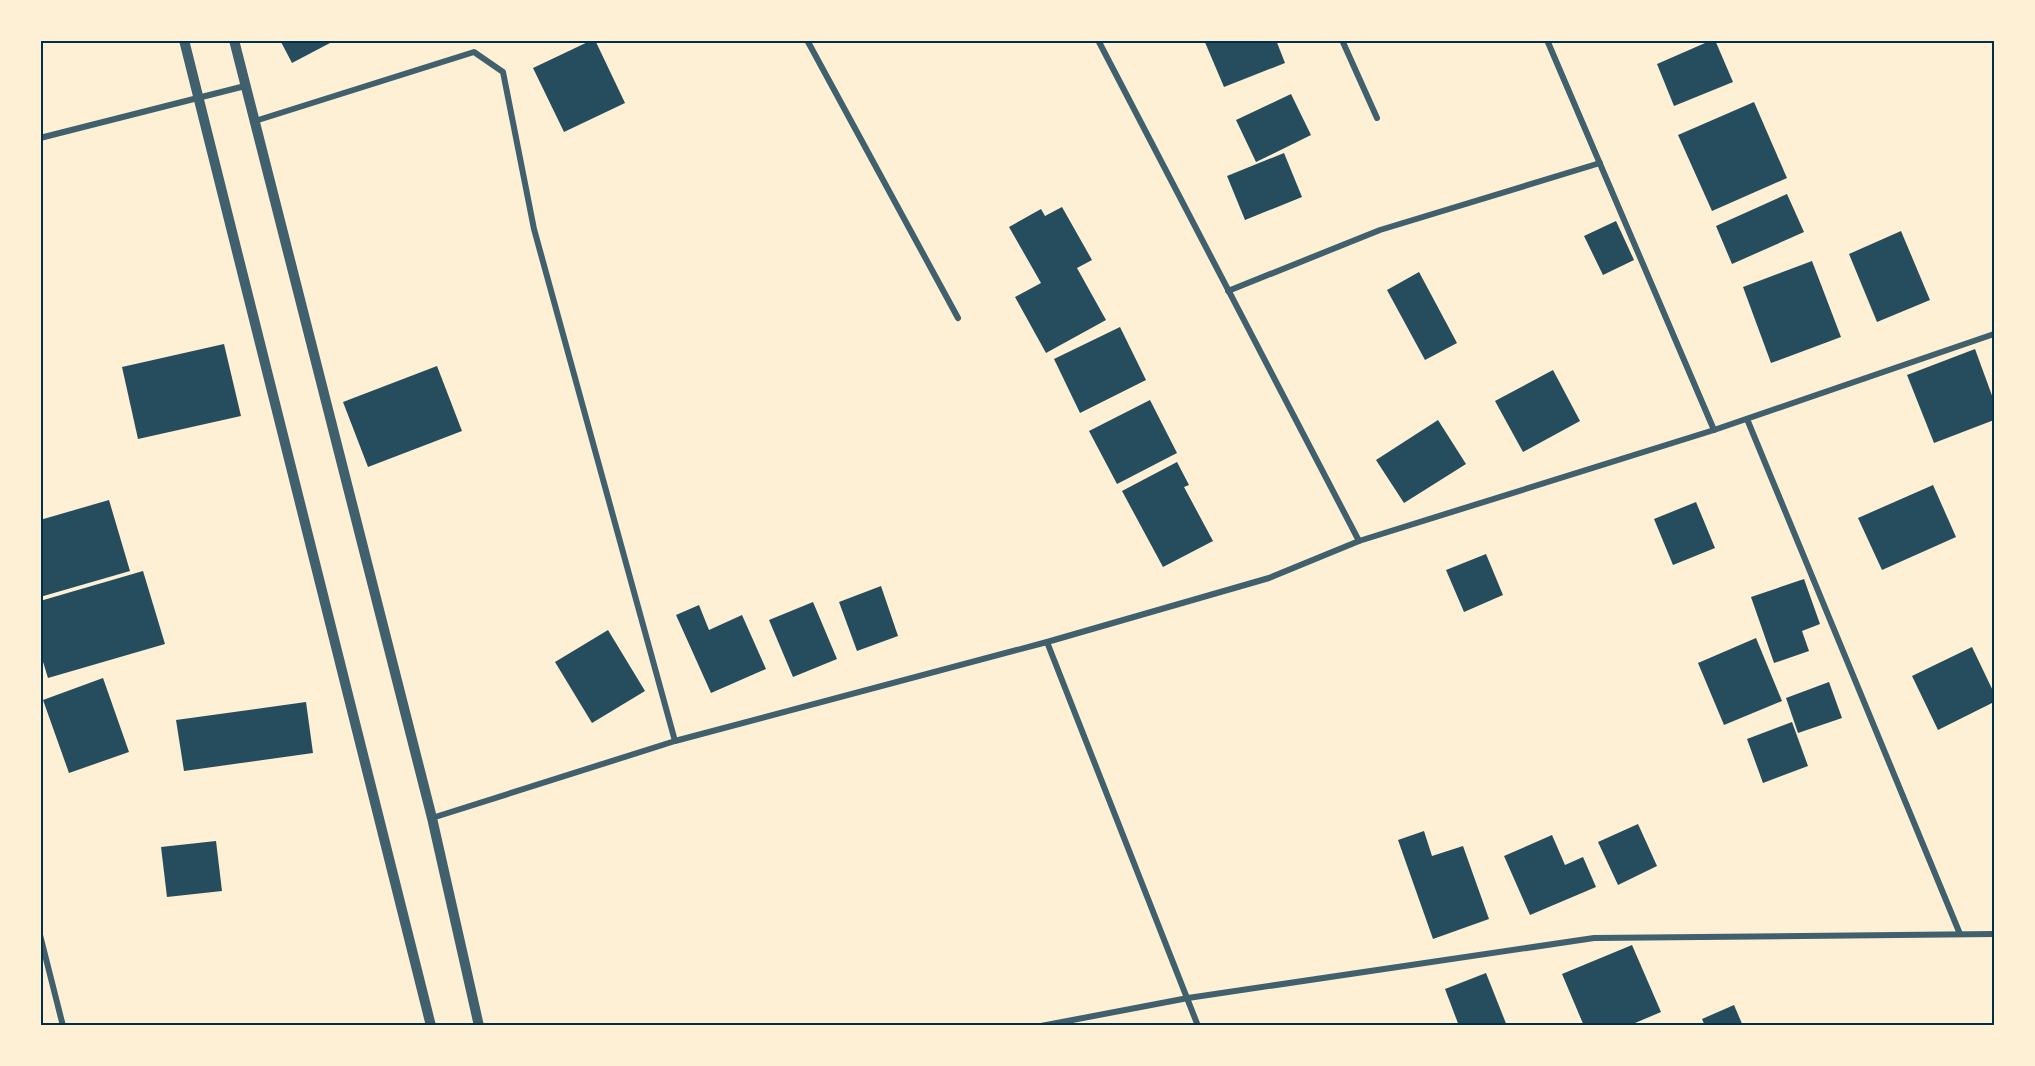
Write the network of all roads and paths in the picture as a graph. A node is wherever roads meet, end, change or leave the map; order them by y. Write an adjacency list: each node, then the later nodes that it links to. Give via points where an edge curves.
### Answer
1 (184, 40): 8 (street)
2 (234, 40): 7 (street)
3 (807, 40): 14 (street)
4 (1098, 40): 13 (street)
5 (1342, 40): 9 (street)
6 (1547, 40): 12 (street)
7 (245, 86): 8 (street); 10 (street)
8 (199, 98): 11 (street); 27 (street)
9 (1377, 118)
10 (255, 120): 20 (street, via 474,52 503,72 534,229); 21 (street)
11 (40, 138)
12 (1600, 163): 13 (street, via 1380,230); 17 (street)
13 (1228, 291): 18 (street)
14 (958, 318)
15 (1995, 334): 16 (street)
16 (1747, 419): 17 (street); 22 (street)
17 (1714, 430): 18 (street)
18 (1359, 542): 19 (street, via 1269,578)
19 (1047, 642): 20 (street); 25 (street)
20 (675, 741): 21 (street)
21 (432, 818): 28 (street)
22 (1960, 934): 23 (street); 25 (street, via 1594,938)
23 (1995, 934)
24 (40, 935): 26 (street)
25 (1188, 998): 29 (street); 30 (street)
26 (63, 1026)
27 (431, 1026)
28 (478, 1026)
29 (1041, 1026)
30 (1198, 1026)

